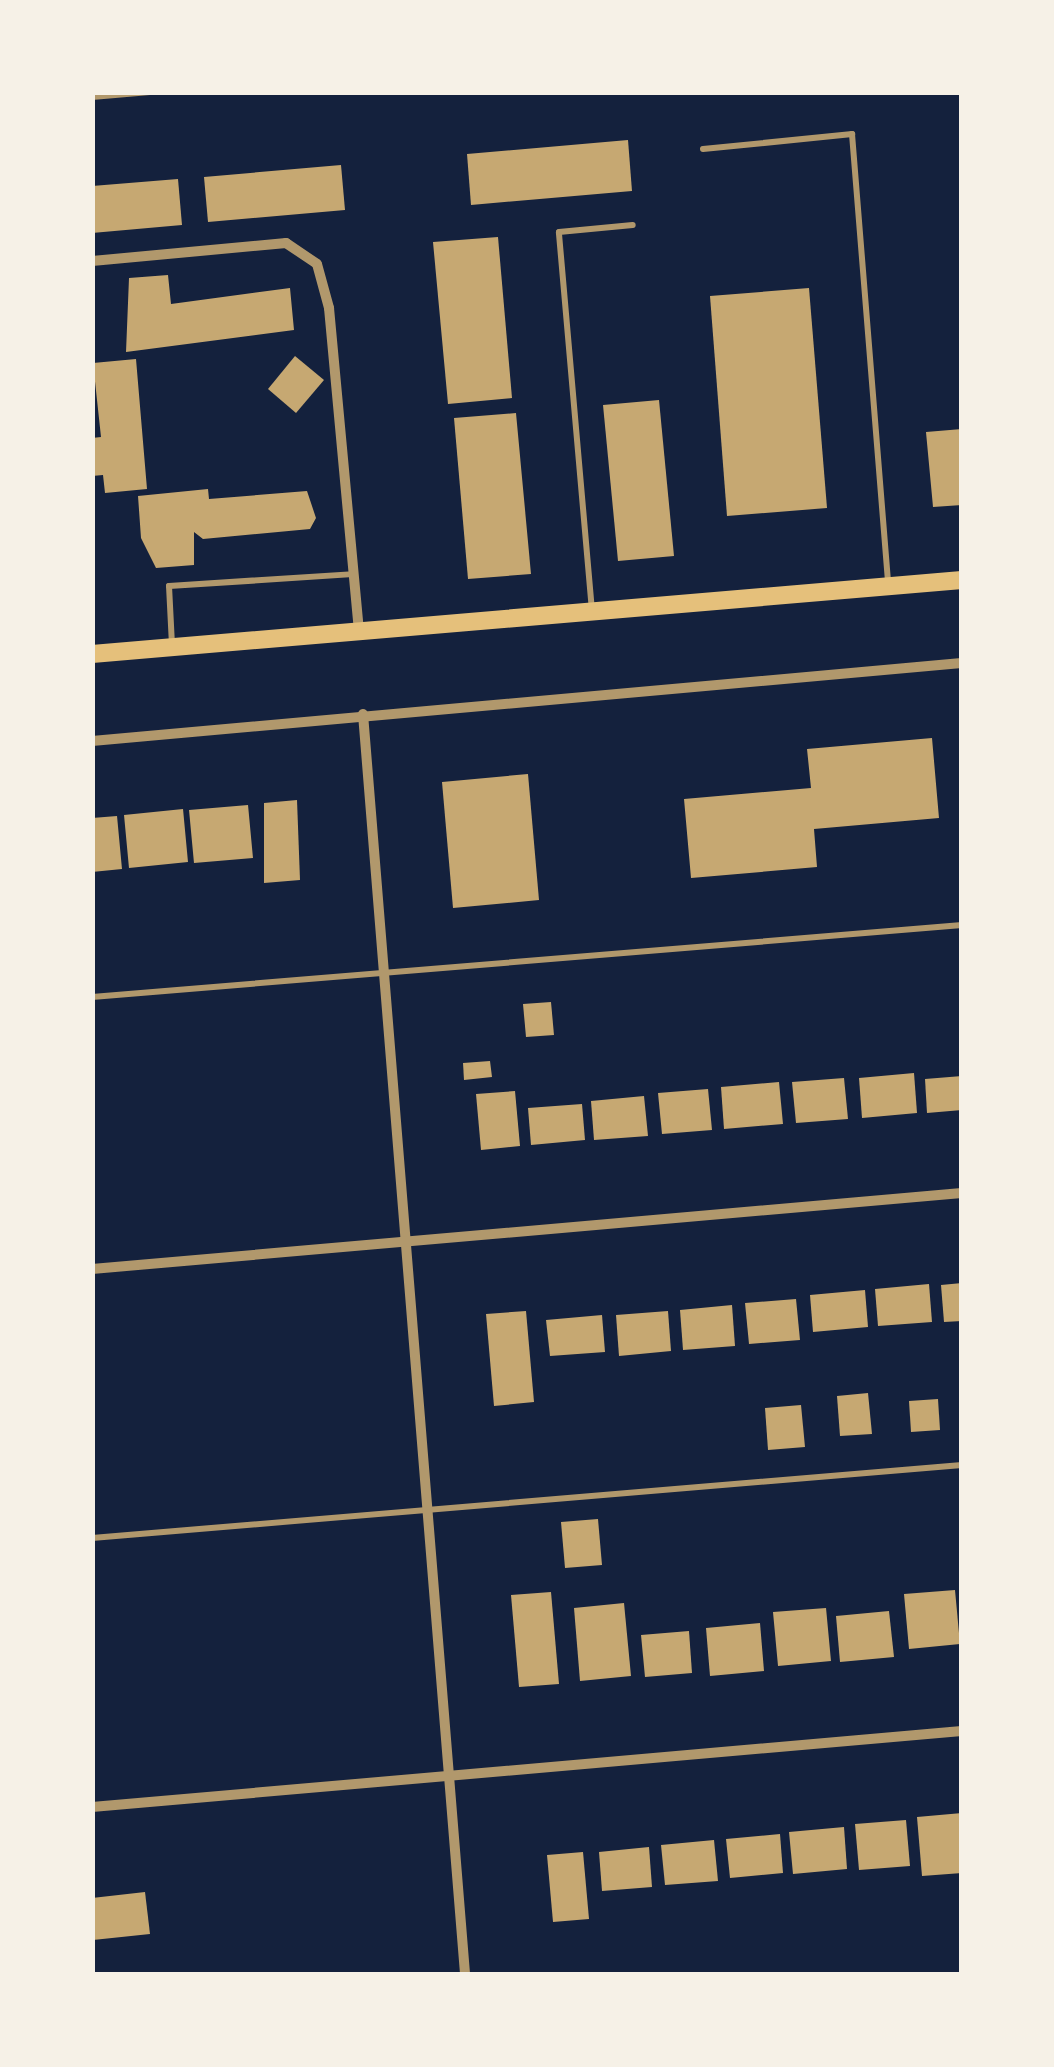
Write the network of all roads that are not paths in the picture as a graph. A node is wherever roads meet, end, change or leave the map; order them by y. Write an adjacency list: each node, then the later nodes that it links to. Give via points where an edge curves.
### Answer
1 (150, 92): 2 (lane)
2 (92, 97)
3 (703, 149): 8 (lane, via 852,134)
4 (633, 225): 9 (lane, via 559,232)
5 (92, 261): 6 (street, via 286,242 317,264)
6 (353, 574): 10 (street); 11 (lane, via 169,586)
7 (962, 580): 8 (main road)
8 (888, 586): 9 (main road)
9 (592, 613): 10 (main road)
10 (358, 632): 11 (main road)
11 (172, 648): 12 (main road)
12 (92, 654)
13 (962, 662): 14 (street)
14 (364, 714): 15 (street); 17 (street)
15 (92, 741)
16 (962, 925): 17 (lane)
17 (383, 973): 18 (lane); 20 (street)
18 (92, 997)
19 (962, 1193): 20 (street)
20 (403, 1241): 21 (street); 23 (street)
21 (92, 1270)
22 (962, 1465): 23 (lane)
23 (424, 1510): 24 (lane); 26 (street)
24 (92, 1538)
25 (962, 1731): 26 (street)
26 (447, 1776): 27 (street); 28 (street)
27 (92, 1807)
28 (465, 1974)

